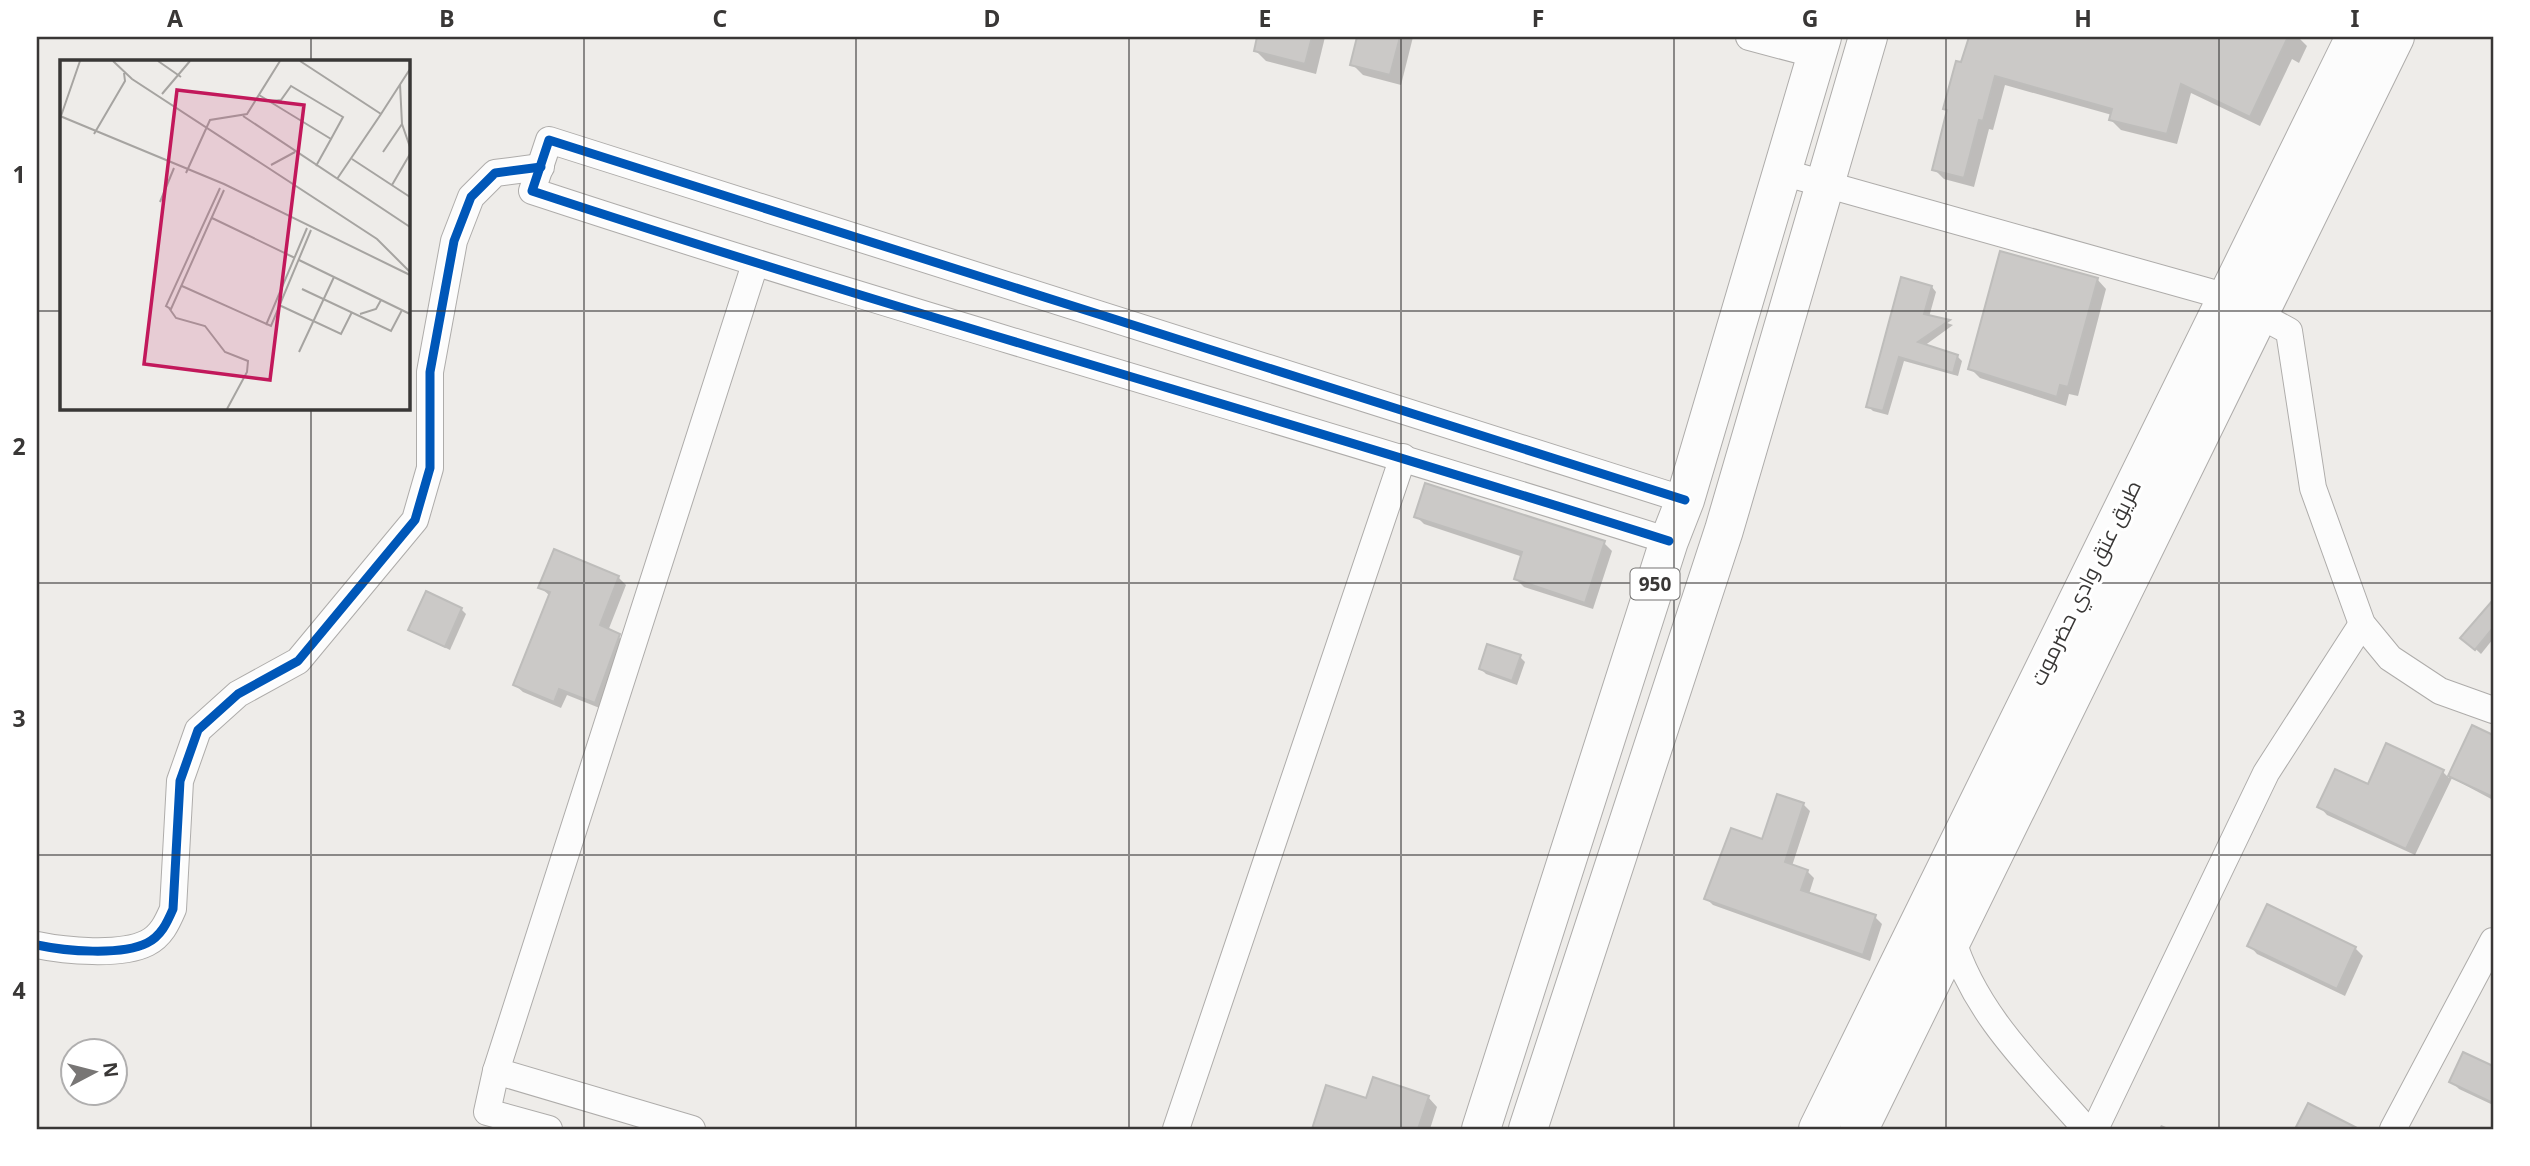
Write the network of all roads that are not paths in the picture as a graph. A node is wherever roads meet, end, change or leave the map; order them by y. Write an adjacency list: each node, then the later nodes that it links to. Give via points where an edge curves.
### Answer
1 (1749, 37): 5 (street)
2 (1868, 37): 8 (main road, 950 / 950)
3 (2355, 37): 10 (main road, طريق عتق وادي حضرموت)
4 (2395, 37): 11 (main road, طريق عتق وادي حضرموت)
5 (1819, 46): 7 (main road, 950)
6 (541, 166): 9 (street, via 533,191); 13 (street, via 550,140); 19 (street, via 495,173 471,197 454,241 430,372 430,468 415,520 298,661 238,694 198,730 180,781 173,909 165,928 146,944 93,952)
7 (1782, 172): 8 (street); 13 (main road, 950)
8 (1824, 185): 10 (street); 25 (main road, 950 / 950, via 1724,530)
9 (755, 264): 12 (street); 20 (street)
10 (2224, 296): 11 (street); 26 (main road, طريق عتق وادي حضرموت)
11 (2259, 314): 15 (street, via 2289,331 2313,488); 17 (main road, طريق عتق وادي حضرموت)
12 (1403, 457): 14 (street); 23 (street)
13 (1685, 500): 14 (main road, 950)
14 (1669, 541): 24 (main road, 950)
15 (2362, 625): 16 (street, via 2390,658 2440,691); 29 (street, via 2266,773)
16 (2493, 710)
17 (1952, 938): 27 (main road, طريق عتق وادي حضرموت); 28 (street, via 1967,981 1989,1017)
18 (2493, 941): 30 (street)
19 (37, 945)
20 (496, 1071): 21 (street, via 487,1112); 22 (street)
21 (549, 1129)
22 (692, 1129)
23 (1176, 1129)
24 (1481, 1129)
25 (1528, 1129)
26 (1818, 1129)
27 (1859, 1129)
28 (2086, 1129)
29 (2095, 1129)
30 (2393, 1129)

